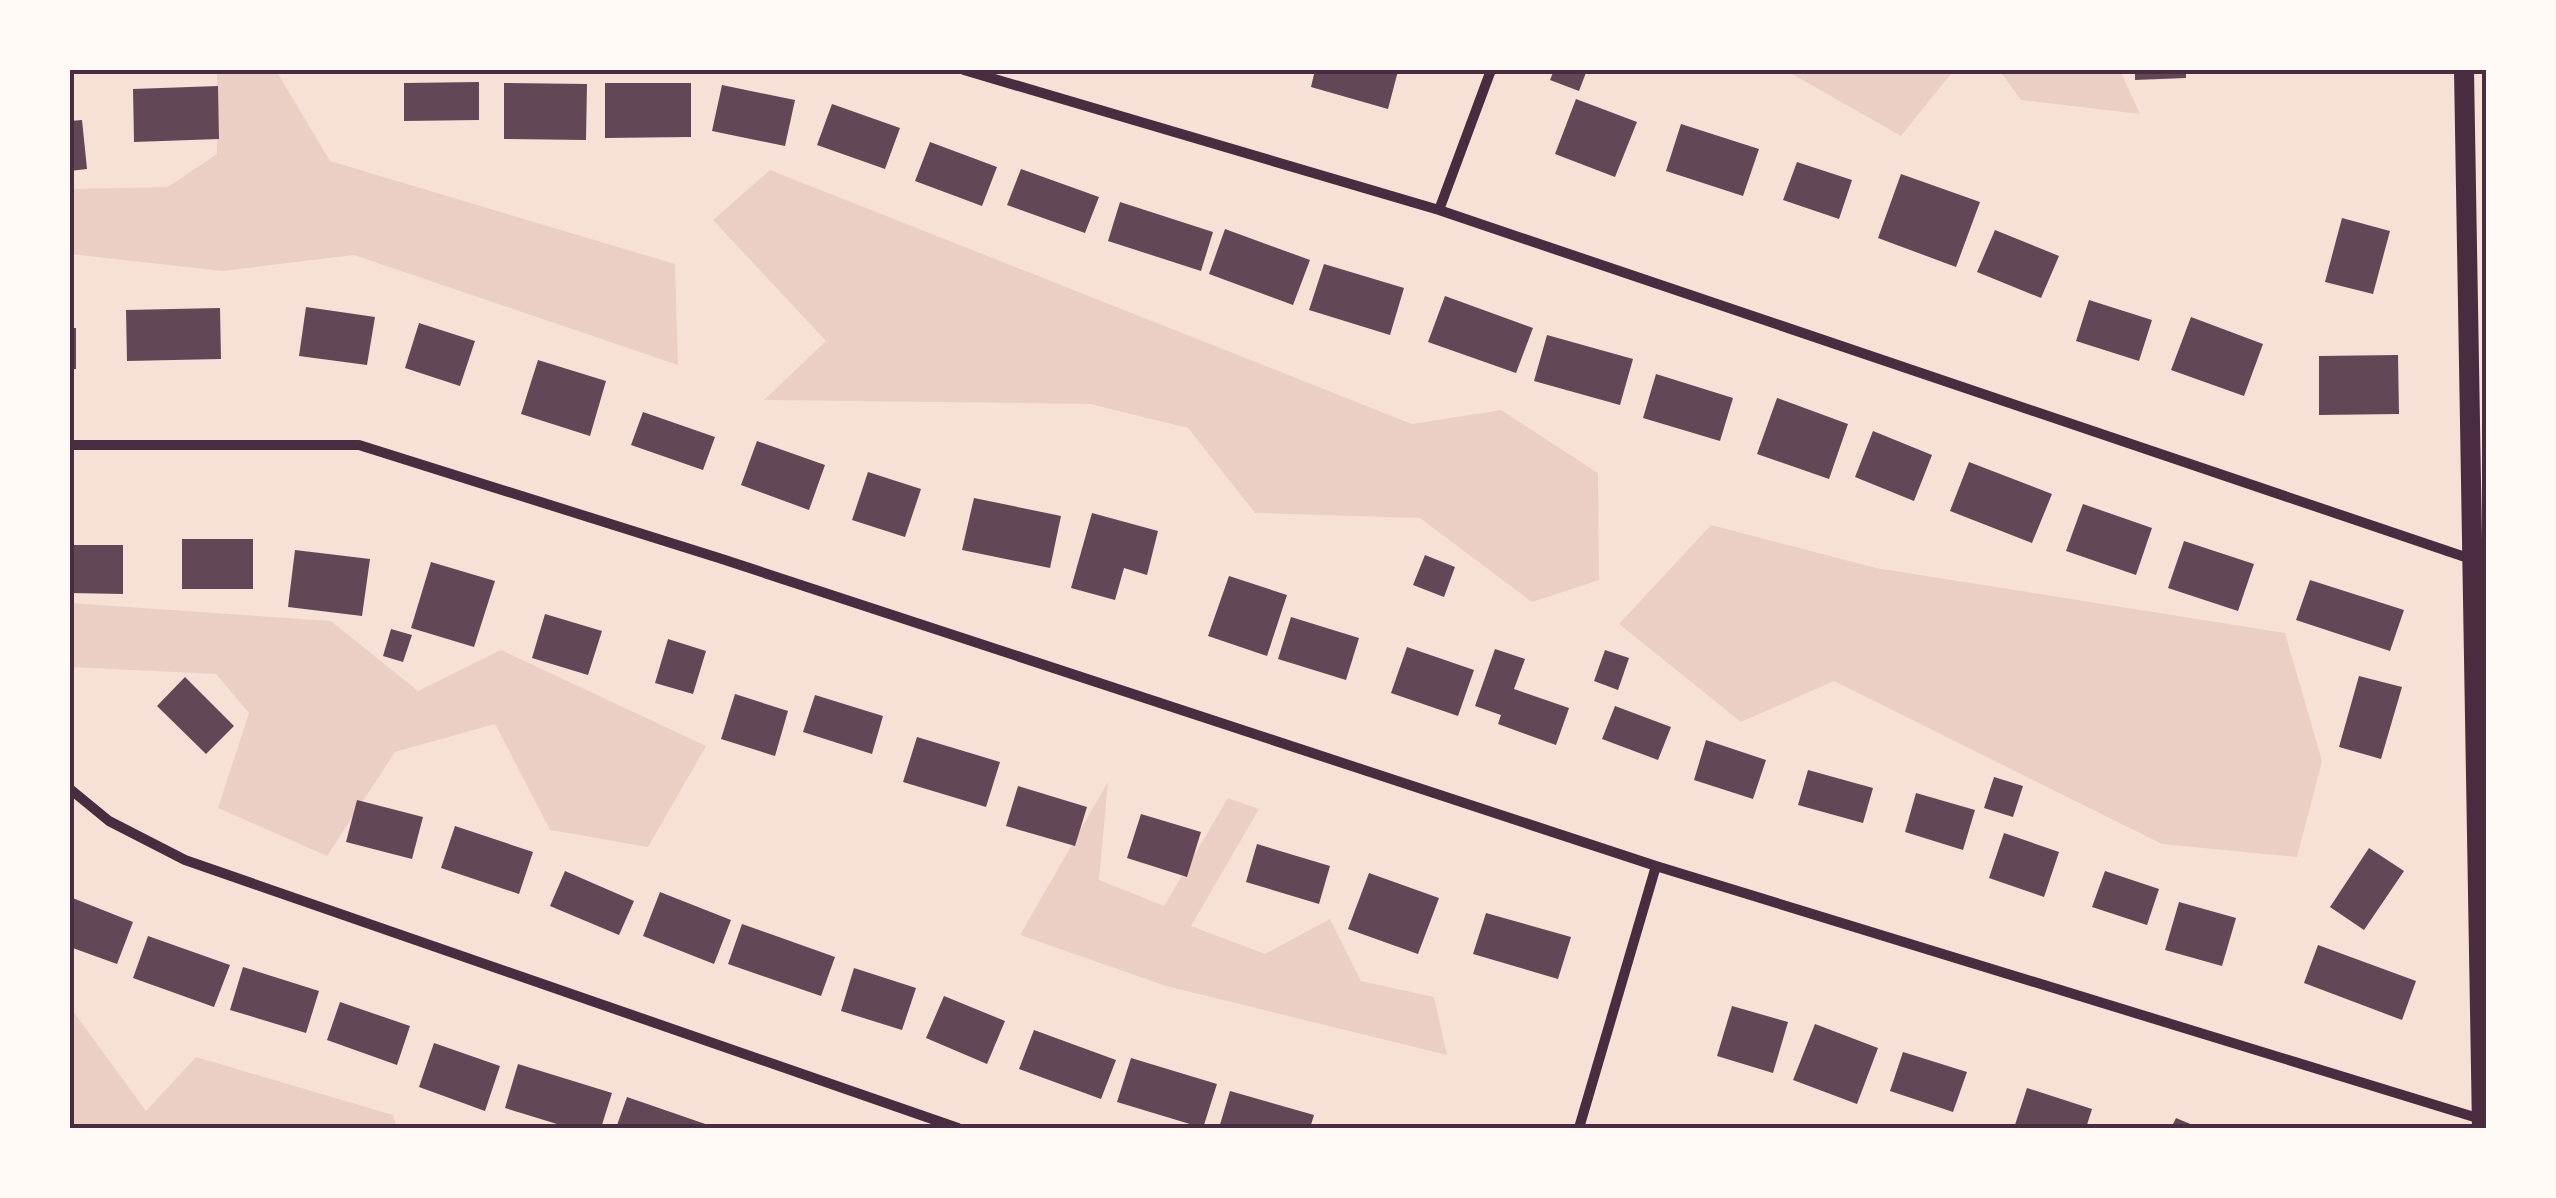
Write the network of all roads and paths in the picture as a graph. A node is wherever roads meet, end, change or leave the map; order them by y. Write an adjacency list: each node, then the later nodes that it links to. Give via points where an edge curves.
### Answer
1 (964, 70): 4 (street)
2 (1491, 70): 4 (street)
3 (2464, 70): 6 (main road)
4 (1439, 210): 6 (street)
5 (70, 445): 9 (street, via 360,445)
6 (2472, 560): 7 (main road)
7 (2481, 733): 10 (main road)
8 (70, 789): 11 (street, via 108,822 185,860)
9 (1656, 866): 10 (street); 12 (street)
10 (2483, 1122)
11 (958, 1128)
12 (1578, 1128)

